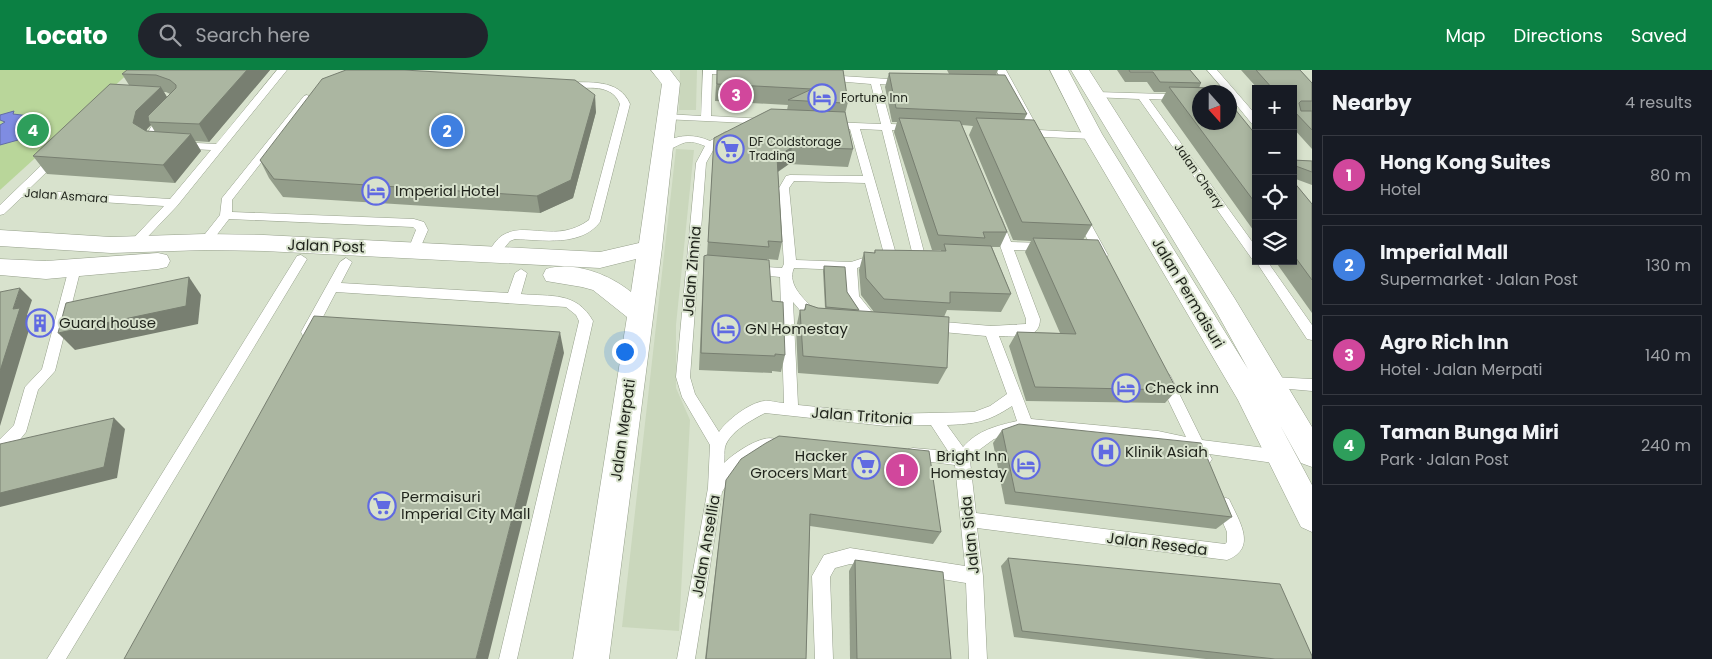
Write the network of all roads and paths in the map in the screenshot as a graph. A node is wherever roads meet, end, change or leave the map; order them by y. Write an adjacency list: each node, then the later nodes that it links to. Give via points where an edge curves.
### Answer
1 (282, 70): 35 (lane)
2 (708, 70): 8 (lane); 24 (lane)
3 (861, 70): 11 (lane)
4 (1001, 70): 32 (lane, via 1003,84)
5 (1059, 70): 33 (street, Jalan Permaisuri)
6 (1080, 70): 17 (street, Jalan Permaisuri)
7 (1212, 70): 15 (lane)
8 (747, 73)
9 (665, 76): 23 (street, Jalan Merpati)
10 (818, 78): 11 (lane)
11 (864, 82): 12 (lane)
12 (875, 82): 14 (lane); 29 (lane)
13 (553, 84): 56 (lane, via 612,88 619,91 626,104 594,222 571,236 514,235 506,238)
14 (918, 84)
15 (1223, 85)
16 (312, 93): 45 (lane, via 226,200)
17 (1096, 95): 18 (lane); 76 (street, Jalan Permaisuri)
18 (1142, 96): 19 (lane); 55 (lane, Jalan Cherry)
19 (1192, 98)
20 (1237, 102): 22 (lane)
21 (172, 111): 35 (lane, via 152,132 151,140 157,144)
22 (1252, 114)
23 (666, 117): 24 (lane); 36 (street, Jalan Merpati)
24 (706, 119): 25 (lane)
25 (761, 122): 26 (lane); 34 (lane, via 734,131)
26 (780, 123)
27 (817, 124): 28 (lane)
28 (854, 125): 29 (lane); 39 (lane)
29 (885, 126): 30 (lane); 57 (lane)
30 (922, 128)
31 (1016, 132): 32 (lane)
32 (1036, 133): 33 (lane); 37 (lane)
33 (1093, 136): 76 (street, via 1120,160 1197,284); 93 (street, Jalan Permaisuri, via 1249,394)
34 (711, 145): 36 (lane, via 687,137); 88 (lane, Jalan Zinnia, via 701,162 698,265 683,387)
35 (220, 147): 41 (lane)
36 (662, 149): 50 (street, Jalan Merpati)
37 (1044, 149)
38 (61, 152): 40 (lane, Jalan Asmara)
39 (869, 180): 57 (lane); 69 (lane, via 798,177 786,182)
40 (19, 193): 41 (lane, Jalan Asmara); 43 (lane)
41 (173, 203): 48 (lane)
42 (1076, 207): 53 (lane)
43 (0, 210)
44 (993, 210): 49 (lane)
45 (226, 215): 47 (lane); 54 (lane, via 414,223 422,230)
46 (0, 238): 48 (street, Jalan Post)
47 (205, 242): 48 (street, Jalan Post); 54 (street, Jalan Post)
48 (133, 245)
49 (1008, 246): 51 (lane); 60 (lane)
50 (650, 248): 56 (street, Jalan Post, via 600,260); 72 (street, Jalan Merpati)
51 (1062, 248)
52 (1080, 248): 53 (lane)
53 (1098, 249): 64 (lane)
54 (414, 250): 56 (street, Jalan Post)
55 (1252, 250)
56 (492, 255)
57 (909, 255): 63 (lane)
58 (993, 258): 60 (lane)
59 (301, 259): 61 (street, Jalan Post); 66 (street, Jalan Post, via 217,257); 102 (lane)
60 (1012, 259): 77 (lane, via 1033,327 1024,332)
61 (346, 262): 68 (street, Jalan Post); 70 (lane)
62 (1263, 265): 78 (lane)
63 (850, 266): 69 (lane); 74 (lane, via 853,297 878,322)
64 (1107, 266)
65 (0, 267): 66 (street, Jalan Post)
66 (75, 268): 89 (lane, via 48,371 32,387 21,428)
67 (740, 269): 69 (lane)
68 (521, 273): 71 (lane); 72 (street, Jalan Post, via 596,280)
69 (788, 274): 73 (lane, via 814,318); 84 (lane)
70 (333, 287): 71 (lane); 79 (lane)
71 (513, 298): 103 (lane, via 569,303 581,312 586,321)
72 (639, 313): 104 (street, Jalan Merpati)
73 (834, 319)
74 (853, 320)
75 (922, 325): 77 (lane)
76 (1237, 326): 81 (street, Jalan Permaisuri)
77 (991, 330): 83 (lane)
78 (1312, 334)
79 (303, 341)
80 (1159, 369): 90 (lane)
81 (1272, 383): 82 (lane); 92 (street, Jalan Permaisuri); 96 (street, via 1270,403)
82 (1312, 386)
83 (1015, 396): 85 (lane, Jalan Tritonia, via 976,418); 86 (lane)
84 (791, 411): 85 (lane, Jalan Tritonia, via 886,420); 88 (lane, Jalan Tritonia, via 764,407 745,416)
85 (936, 420): 94 (lane, Jalan Sida)
86 (1026, 424): 90 (lane, via 1158,437); 94 (lane, via 990,434)
87 (784, 442): 98 (lane, Jalan Ansellia, via 775,441 748,453 727,468)
88 (718, 445): 98 (lane)
89 (0, 446)
90 (1199, 446): 93 (lane); 95 (lane)
91 (893, 452): 94 (lane)
92 (1312, 454)
93 (1281, 457): 99 (street, Jalan Permaisuri)
94 (962, 459): 100 (lane, Jalan Sida)
95 (1210, 472)
96 (1312, 484)
97 (1217, 489): 100 (lane, Jalan Reseda, via 1235,532 1236,546 1227,552)
98 (714, 491): 105 (lane, Jalan Ansellia)
99 (1312, 517)
100 (969, 520): 101 (lane, Jalan Sida)
101 (974, 576): 106 (lane, via 850,556 830,561 821,576); 107 (lane, Jalan Sida)
102 (56, 659)
103 (508, 659)
104 (591, 659)
105 (686, 659)
106 (824, 659)
107 (978, 659)

